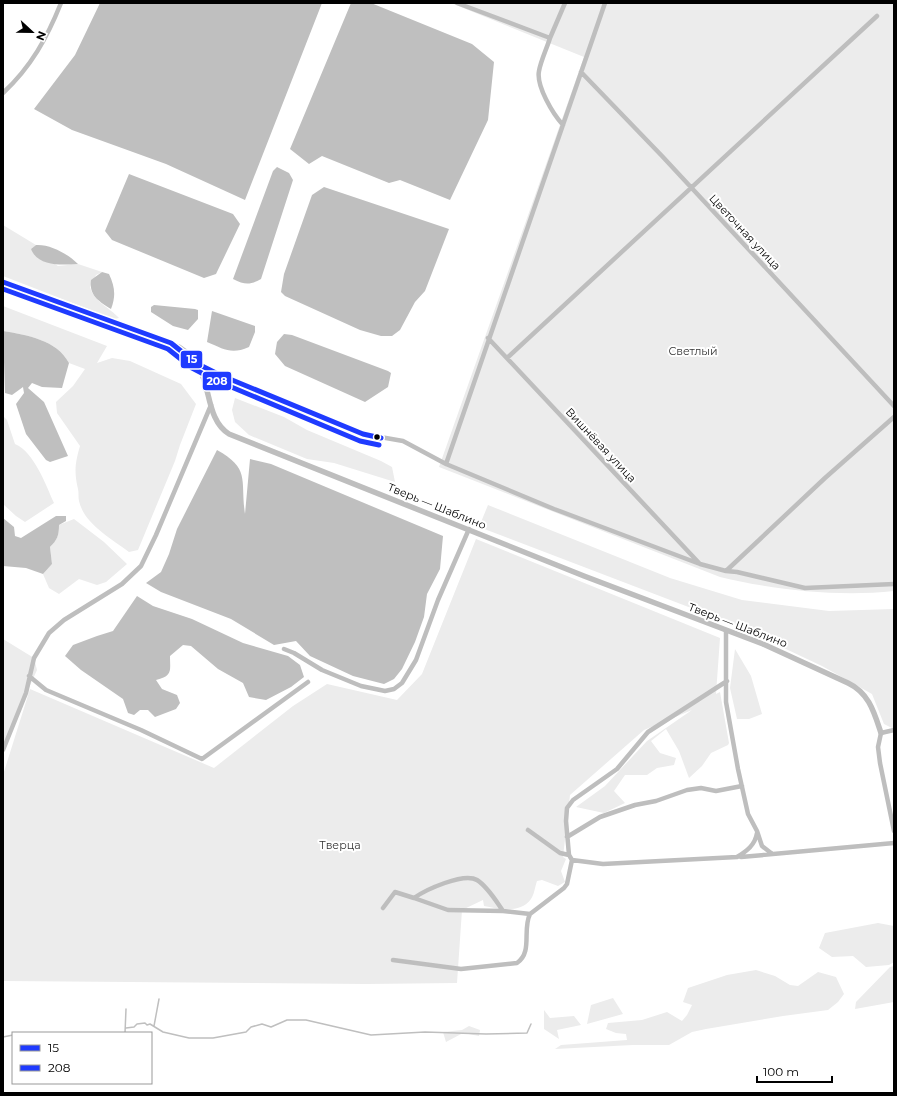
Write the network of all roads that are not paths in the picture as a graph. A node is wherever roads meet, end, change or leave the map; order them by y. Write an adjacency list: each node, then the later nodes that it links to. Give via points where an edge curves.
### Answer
1 (61, 3): 8 (street, via 40,49 25,71)
2 (457, 3): 6 (street)
3 (565, 3): 6 (street)
4 (605, 3): 7 (street)
5 (877, 16): 10 (street)
6 (550, 38): 9 (street, via 538,72 540,85)
7 (581, 72): 9 (street); 10 (street, Цветочная улица)
8 (3, 93)
9 (563, 125): 12 (street)
10 (691, 188): 13 (street); 16 (street, Цветочная улица)
11 (3, 282): 14 (street, Тверь — Шаблино, via 171,343 182,349)
12 (488, 338): 13 (street, Вишнёвая улица); 18 (street)
13 (507, 358): 20 (street, Вишнёвая улица)
14 (198, 364): 15 (street, Тверь — Шаблино); 18 (street, via 248,388 363,434 403,441)
15 (211, 404): 19 (street, Тверь — Шаблино, via 222,429 241,440); 25 (street, via 141,566 122,584 56,625 34,658)
16 (894, 406)
17 (894, 417): 21 (street)
18 (446, 464): 20 (street, via 554,509)
19 (469, 529): 23 (street, Тверь — Шаблино); 24 (street, via 438,600 416,660 402,683 394,689 385,691 361,686 322,670)
20 (700, 564): 21 (street)
21 (726, 571): 22 (street, via 804,588)
22 (894, 584)
23 (726, 630): 26 (street); 29 (street, Тверь — Шаблино, via 855,686 871,704)
24 (284, 649)
25 (29, 676): 27 (street, via 46,690 202,759); 30 (street, via 26,693)
26 (727, 681): 31 (street, via 726,702); 35 (street, via 648,732 617,769 573,800 566,811)
27 (308, 682)
28 (894, 730): 29 (street)
29 (881, 733): 34 (street, via 878,747 880,763)
30 (3, 750)
31 (742, 786): 33 (street, via 748,814); 35 (street, via 716,791 701,788 687,790 635,805 600,816)
32 (528, 830): 38 (street)
33 (757, 831): 37 (street, via 762,846); 39 (street, via 750,848)
34 (894, 831)
35 (567, 837): 38 (street)
36 (894, 843): 37 (street)
37 (772, 853): 39 (street)
38 (568, 855): 40 (street)
39 (737, 857): 40 (street, via 603,864)
40 (572, 860): 44 (street, via 564,888)
41 (414, 898): 42 (street, via 395,892); 43 (street, via 448,910); 43 (street, via 446,882 471,878 483,885)
42 (383, 908)
43 (503, 911): 44 (street)
44 (530, 914): 45 (street, via 526,929 526,950 516,963 461,969)
45 (393, 960)

